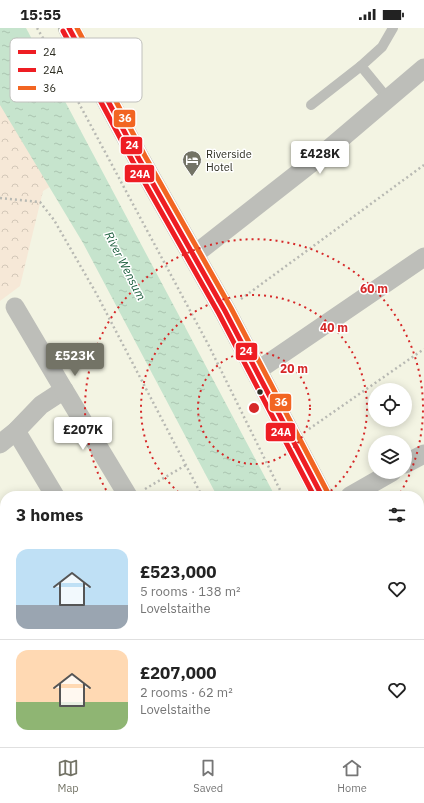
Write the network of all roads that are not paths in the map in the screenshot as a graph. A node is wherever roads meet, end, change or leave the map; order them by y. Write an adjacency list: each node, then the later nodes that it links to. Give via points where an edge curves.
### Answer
1 (69, 28): 3 (main road)
2 (392, 28): 4 (lane, via 382,48)
3 (74, 38)
4 (361, 66): 6 (lane); 8 (lane)
5 (424, 68): 6 (street)
6 (388, 99): 9 (street)
7 (109, 102): 9 (main road)
8 (311, 106)
9 (194, 255): 12 (main road)
10 (424, 257): 12 (street)
11 (16, 307): 13 (street)
12 (256, 370): 21 (main road)
13 (64, 390): 14 (street, via 41,405); 20 (street)
14 (16, 431): 15 (street); 19 (street)
15 (0, 444)
16 (424, 454): 17 (street)
17 (412, 460)
18 (380, 479): 22 (street)
19 (52, 491)
20 (132, 491)
21 (320, 491)
22 (359, 491)

